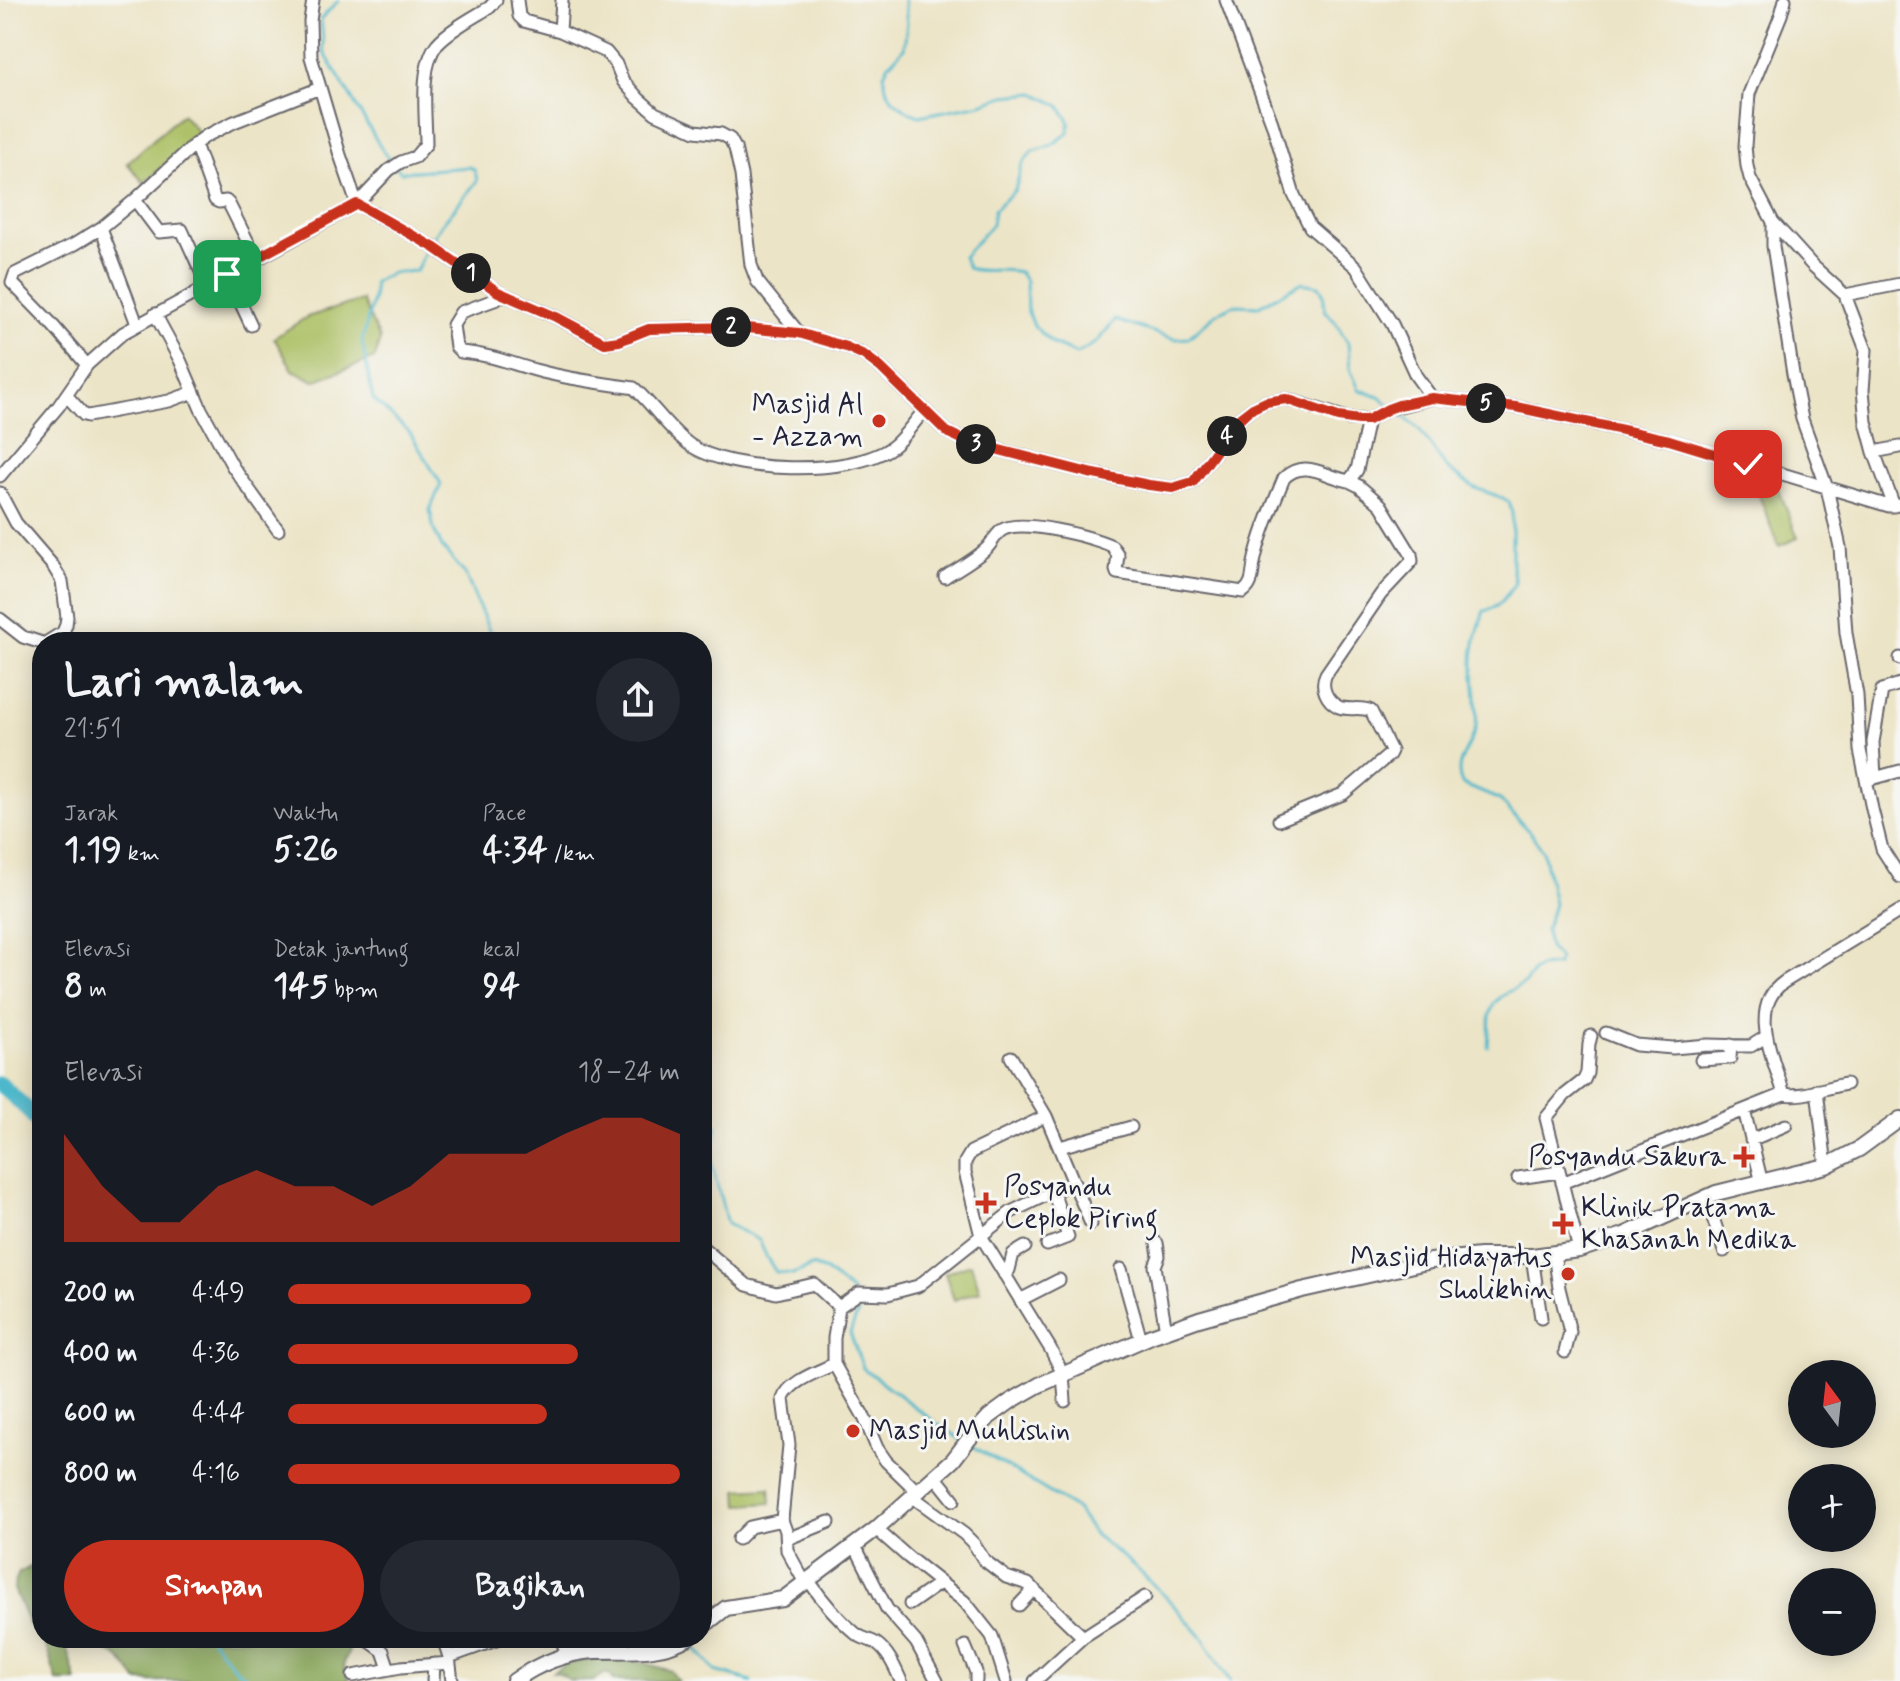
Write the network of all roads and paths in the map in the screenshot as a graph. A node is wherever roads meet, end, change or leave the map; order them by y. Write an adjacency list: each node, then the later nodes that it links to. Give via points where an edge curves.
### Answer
1 (313, 0): 8 (street, via 309,40)
2 (496, 0): 11 (street, via 439,41 426,77 426,144 415,157 389,170)
3 (517, 0): 7 (street, via 524,21)
4 (562, 0): 7 (street)
5 (1226, 0): 27 (street, via 1310,227 1356,267)
6 (1785, 0): 12 (street, via 1749,94 1745,146 1750,178)
7 (560, 31): 23 (street, via 606,52 623,81 655,113 730,139 741,175 751,265 757,281)
8 (320, 88): 9 (street, via 234,122); 11 (street)
9 (195, 144): 10 (street); 14 (street, via 215,200 229,204)
10 (135, 200): 13 (street); 17 (street, via 159,232 182,230)
11 (357, 204): 14 (street); 18 (street)
12 (1773, 222): 19 (street); 34 (street, via 1802,419)
13 (101, 228): 21 (street); 24 (street, via 12,279)
14 (256, 258): 15 (street)
15 (227, 274): 17 (street); 22 (street)
16 (1900, 284): 19 (street)
17 (207, 285): 20 (street)
18 (503, 294): 23 (street, via 605,343 663,328); 28 (street, via 461,312 453,325 461,352 634,388 668,427 711,456 806,468 849,465 892,447)
19 (1845, 295): 31 (street, via 1866,350 1863,390)
20 (155, 314): 21 (street); 25 (street)
21 (137, 324): 24 (street)
22 (251, 325)
23 (799, 333): 28 (street, via 864,355)
24 (87, 365): 26 (street)
25 (194, 392): 26 (street, via 88,416); 37 (street, via 233,467)
26 (67, 396): 32 (street)
27 (1432, 398): 29 (street, via 1393,407); 34 (street, via 1516,407 1669,440)
28 (924, 411): 29 (street, via 968,442 1173,488 1193,482 1240,418 1266,402 1286,399)
29 (1368, 420): 33 (street, via 1357,470)
30 (1900, 447): 31 (street)
31 (1874, 452): 36 (street)
32 (0, 476)
33 (1349, 481): 38 (street, via 1312,469 1287,474 1243,592 1117,573 1118,555 1112,546 1030,526 1001,530 979,555); 47 (street, via 1381,505 1412,561 1381,594 1323,685 1338,706 1371,711 1391,751 1343,794)
34 (1827, 488): 36 (street); 44 (street, via 1840,547)
35 (0, 493): 40 (street, via 16,523 62,581 67,617)
36 (1897, 506)
37 (278, 530)
38 (945, 577)
39 (0, 619): 41 (street)
40 (63, 632)
41 (32, 639)
42 (1900, 684): 43 (street)
43 (1882, 690): 44 (street); 46 (street)
44 (1857, 695): 46 (street, via 1860,750)
45 (1900, 771): 46 (street)
46 (1870, 779): 48 (street, via 1882,849)
47 (1279, 820)
48 (1900, 877)
49 (1900, 911): 52 (street, via 1775,988 1764,1014)
50 (1606, 1033): 53 (street, via 1651,1047)
51 (1591, 1036): 68 (street, via 1584,1080 1546,1118)
52 (1767, 1036): 53 (street, via 1751,1046); 58 (street)
53 (1731, 1045): 55 (street, via 1730,1058)
54 (1011, 1057): 60 (street)
55 (1701, 1060)
56 (1846, 1084): 57 (street)
57 (1817, 1090): 58 (street); 66 (street)
58 (1784, 1094): 59 (street)
59 (1744, 1110): 64 (street); 68 (street)
60 (1046, 1116): 65 (street); 74 (street, via 967,1156 965,1172)
61 (1900, 1119): 66 (main road)
62 (1786, 1125): 64 (street)
63 (1131, 1127): 65 (street)
64 (1751, 1140): 70 (street)
65 (1060, 1147): 69 (street)
66 (1826, 1166): 70 (main road)
67 (1518, 1178): 68 (street)
68 (1560, 1178): 78 (street)
69 (1073, 1182): 71 (street); 73 (street)
70 (1762, 1183): 72 (main road)
71 (1053, 1191): 74 (street, via 1011,1212); 76 (street, via 1068,1237)
72 (1706, 1197): 78 (main road); 79 (street)
73 (1091, 1224)
74 (981, 1236): 84 (street); 87 (street, via 918,1286 855,1296)
75 (1157, 1243): 89 (street, via 1155,1266)
76 (1047, 1245)
77 (1025, 1247): 84 (street, via 1013,1254)
78 (1579, 1250): 80 (main road)
79 (1724, 1251)
80 (1554, 1253): 82 (main road); 91 (street, via 1570,1332)
81 (712, 1255): 87 (street, via 747,1285 776,1293 814,1284)
82 (1532, 1256): 88 (street); 89 (main road, via 1431,1261 1302,1290)
83 (1121, 1269): 90 (street)
84 (1004, 1274): 86 (street)
85 (1059, 1280): 86 (street)
86 (1020, 1300): 93 (street)
87 (839, 1307): 92 (street)
88 (1541, 1318)
89 (1166, 1331): 90 (main road)
90 (1141, 1340): 93 (main road)
91 (1565, 1352)
92 (834, 1364): 96 (street, via 877,1448); 98 (street, via 785,1393 789,1445)
93 (1063, 1374): 94 (street); 95 (main road, via 989,1417)
94 (1065, 1401)
95 (934, 1475): 96 (main road); 97 (street)
96 (916, 1494): 100 (main road); 106 (street, via 964,1534 984,1560)
97 (954, 1500)
98 (782, 1520): 101 (street, via 750,1527); 102 (street)
99 (829, 1522): 102 (street)
100 (876, 1529): 103 (main road); 105 (street)
101 (738, 1539)
102 (787, 1539): 104 (street, via 787,1550)
103 (855, 1546): 104 (main road); 130 (street, via 887,1609 916,1642)
104 (807, 1582): 110 (main road, via 777,1602 726,1608); 129 (street, via 851,1630 879,1646)
105 (940, 1583): 108 (street); 132 (street, via 965,1602 992,1636)
106 (1034, 1589): 109 (street); 111 (street)
107 (1145, 1597): 111 (street)
108 (910, 1604)
109 (1019, 1605)
110 (712, 1619)
111 (1083, 1637): 133 (street)
112 (965, 1646): 131 (street)
113 (379, 1648): 123 (street)
114 (446, 1648): 121 (street)
115 (478, 1648): 121 (street)
116 (565, 1648): 120 (street)
117 (645, 1648): 119 (street)
118 (659, 1648): 119 (main road)
119 (649, 1651): 120 (main road)
120 (567, 1655): 128 (main road)
121 (449, 1660): 122 (street); 127 (street)
122 (434, 1664): 123 (street); 126 (street)
123 (395, 1668): 124 (street); 125 (street)
124 (353, 1676)
125 (404, 1681)
126 (433, 1681)
127 (452, 1681)
128 (514, 1681)
129 (901, 1681)
130 (937, 1681)
131 (976, 1681)
132 (1006, 1681)
133 (1035, 1681)

